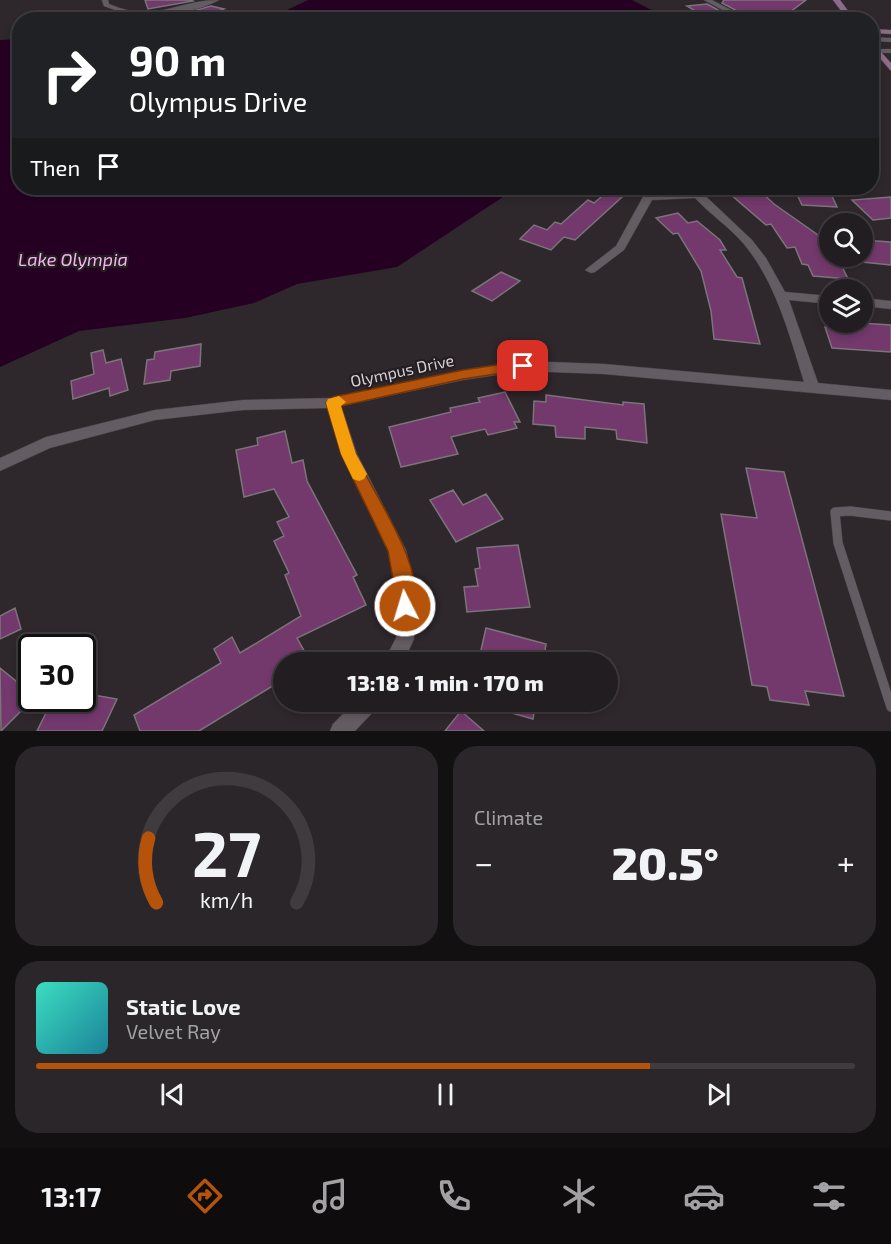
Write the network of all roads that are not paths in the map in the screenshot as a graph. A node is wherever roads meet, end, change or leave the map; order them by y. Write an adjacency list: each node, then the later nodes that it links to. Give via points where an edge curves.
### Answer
1 (105, 0): 5 (street, via 106,5 116,10)
2 (216, 0): 6 (street)
3 (708, 0): 7 (street)
4 (836, 0): 8 (main road)
5 (135, 12)
6 (155, 12)
7 (731, 12)
8 (846, 12)
9 (879, 53): 10 (main road)
10 (891, 68)
11 (663, 195): 13 (street, via 648,197 620,248)
12 (699, 195): 14 (street, via 750,243)
13 (591, 270)
14 (782, 296): 15 (street); 18 (street)
15 (819, 299)
16 (873, 303): 17 (street)
17 (891, 305)
18 (813, 388): 19 (street, Olympus Drive); 20 (street, Olympus Drive, via 603,369 523,366)
19 (891, 395)
20 (333, 403): 21 (street, Olympus Drive, via 243,405 155,415 46,443); 23 (street, via 349,454 397,550 406,589 405,639)
21 (0, 465)
22 (891, 516): 24 (lane, via 835,512 838,543)
23 (398, 652)
24 (891, 707)
25 (359, 712): 26 (street)
26 (340, 731)

